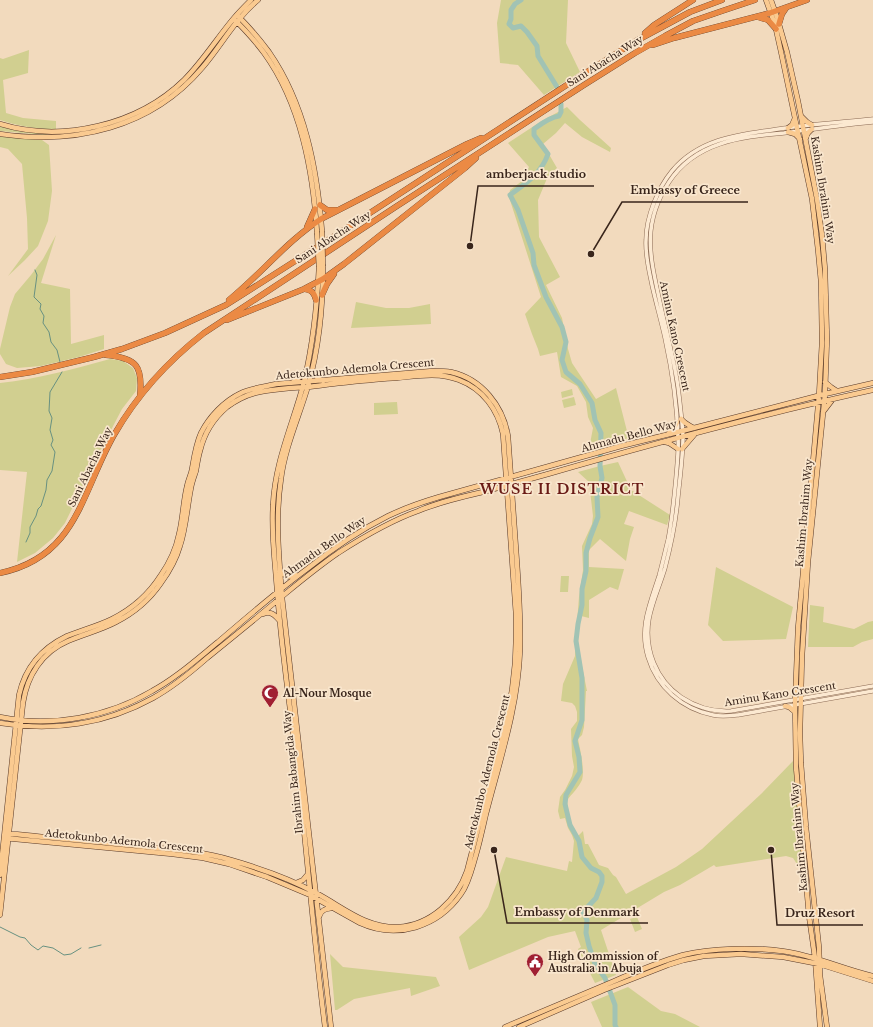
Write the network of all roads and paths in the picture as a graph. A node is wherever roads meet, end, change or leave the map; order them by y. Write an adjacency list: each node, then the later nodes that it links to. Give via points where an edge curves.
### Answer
1 (251, 0): 12 (main road)
2 (258, 0): 12 (main road)
3 (693, 0): 14 (highway, via 654,25)
4 (722, 0): 14 (highway, Sani Abacha Way, via 690,12)
5 (755, 0): 15 (highway, Sani Abacha Way, via 693,21)
6 (766, 0): 8 (main road, Kashim Ibrahim Way)
7 (807, 0): 9 (highway)
8 (771, 4): 10 (main road, Kashim Ibrahim Way)
9 (787, 7): 10 (highway); 13 (highway)
10 (773, 12): 11 (highway); 13 (main road, Kashim Ibrahim Way)
11 (758, 17): 13 (highway); 15 (highway, via 674,38)
12 (237, 18): 20 (main road, via 183,81 133,114 102,125 52,132 24,130); 25 (main road, via 192,80 162,103 138,117 102,130 71,136); 28 (main road, Ibrahim Babangida Way, via 268,51 290,88 307,137 318,188)
13 (777, 26): 16 (main road, Kashim Ibrahim Way, via 787,52); 17 (main road, Kashim Ibrahim Way)
14 (636, 41): 24 (highway, Sani Abacha Way)
15 (634, 53): 27 (highway, Sani Abacha Way)
16 (801, 116): 21 (main road); 22 (main road, Kashim Ibrahim Way)
17 (796, 117): 22 (main road, Kashim Ibrahim Way); 23 (main road)
18 (873, 118): 21 (street)
19 (873, 122): 21 (street, Aminu Kano Crescent)
20 (0, 124)
21 (812, 127): 22 (street, Aminu Kano Crescent); 26 (main road)
22 (801, 129): 23 (street, Aminu Kano Crescent); 26 (main road, Kashim Ibrahim Way)
23 (788, 130): 26 (main road); 64 (street, Aminu Kano Crescent, via 730,136 700,148 674,169 661,188 650,212 646,254 671,366)
24 (496, 132): 29 (highway, via 467,144); 38 (highway, Sani Abacha Way)
25 (0, 134)
26 (803, 140): 44 (main road, Kashim Ibrahim Way, via 817,199 822,235 827,332); 50 (main road, Kashim Ibrahim Way, via 821,282 822,342)
27 (486, 148): 33 (highway, via 465,168); 39 (highway, Sani Abacha Way)
28 (317, 207): 29 (highway); 30 (main road, Ibrahim Babangida Way); 31 (highway)
29 (338, 210): 30 (highway)
30 (319, 221): 31 (highway); 32 (main road, Ibrahim Babangida Way, bridge, via 317,232); 32 (main road, Ibrahim Babangida Way, bridge, via 322,231)
31 (306, 230): 38 (highway)
32 (321, 267): 34 (main road, Ibrahim Babangida Way)
33 (339, 268): 34 (highway); 36 (highway, via 330,278)
34 (321, 280): 35 (highway); 36 (main road, Ibrahim Babangida Way); 37 (main road, Ibrahim Babangida Way)
35 (304, 289): 37 (highway, via 310,290); 39 (highway)
36 (322, 295): 41 (main road, Ibrahim Babangida Way, via 319,329)
37 (316, 300): 41 (main road, Ibrahim Babangida Way)
38 (216, 310): 40 (highway, Sani Abacha Way, via 165,333)
39 (218, 323): 56 (highway, Sani Abacha Way, via 166,365)
40 (102, 355): 42 (highway, Sani Abacha Way); 56 (highway, via 122,357 135,365 141,379)
41 (309, 370): 43 (main road); 46 (main road, Ibrahim Babangida Way); 47 (main road, Ibrahim Babangida Way); 48 (main road)
42 (0, 377)
43 (323, 381): 47 (main road, Adetokunbo Ademola Crescent); 72 (main road, Adetokunbo Ademola Crescent, via 433,371 466,378 489,395 502,415 508,436)
44 (825, 382): 52 (main road); 53 (main road, Kashim Ibrahim Way)
45 (873, 383): 52 (main road, Ahmadu Bello Way)
46 (303, 384): 47 (main road, Adetokunbo Ademola Crescent); 48 (main road, Adetokunbo Ademola Crescent); 59 (main road, Ibrahim Babangida Way)
47 (309, 384): 49 (main road, Adetokunbo Ademola Crescent); 54 (main road, Ibrahim Babangida Way)
48 (291, 385): 59 (main road); 90 (main road, Adetokunbo Ademola Crescent, via 244,397 228,407 210,425 191,487 181,545 163,579 151,595 131,613 108,626 69,640 50,651 37,666 27,684)
49 (318, 385): 54 (main road); 72 (main road, Adetokunbo Ademola Crescent, via 432,375 446,376 464,382 486,399 499,419)
50 (819, 387): 55 (main road, Kashim Ibrahim Way); 57 (main road)
51 (873, 390): 58 (main road, Ahmadu Bello Way)
52 (837, 391): 53 (main road, Ahmadu Bello Way)
53 (825, 394): 55 (main road, Ahmadu Bello Way); 60 (main road, Kashim Ibrahim Way)
54 (306, 395): 74 (main road, Ibrahim Babangida Way, via 281,479 278,503)
55 (819, 395): 57 (main road, Ahmadu Bello Way); 61 (main road, Kashim Ibrahim Way)
56 (140, 396): 75 (highway, Sani Abacha Way, via 114,435 77,516 62,538 33,562)
57 (810, 398): 65 (main road, Ahmadu Bello Way)
58 (833, 399): 60 (main road, Ahmadu Bello Way); 63 (main road)
59 (298, 400): 78 (main road, Ibrahim Babangida Way, via 279,461 273,504 272,528)
60 (824, 401): 61 (main road, Ahmadu Bello Way); 63 (main road, Kashim Ibrahim Way)
61 (818, 402): 62 (main road, Kashim Ibrahim Way); 62 (main road, Ahmadu Bello Way)
62 (812, 410): 68 (main road, Ahmadu Bello Way); 85 (main road, Kashim Ibrahim Way)
63 (822, 414): 86 (main road, Kashim Ibrahim Way, via 808,562)
64 (679, 420): 65 (main road); 66 (street, Aminu Kano Crescent); 67 (main road)
65 (694, 428): 66 (main road, Ahmadu Bello Way)
66 (680, 431): 67 (main road, Ahmadu Bello Way); 69 (street, Aminu Kano Crescent)
67 (668, 434): 72 (main road, Ahmadu Bello Way)
68 (694, 434): 69 (main road, Ahmadu Bello Way); 71 (main road)
69 (681, 438): 70 (main road, Ahmadu Bello Way); 71 (street, Aminu Kano Crescent)
70 (665, 442): 71 (main road); 73 (main road, Ahmadu Bello Way)
71 (680, 449): 85 (street, Aminu Kano Crescent, via 681,474 676,520 649,619 648,638 653,662 661,677 675,693 692,704 713,711 731,711); 87 (street, Aminu Kano Crescent, via 668,540 645,619 645,647 650,663 658,679 673,696 689,707 713,715 738,715)
72 (508, 477): 73 (main road, Adetokunbo Ademola Crescent); 76 (main road, Ahmadu Bello Way, via 432,499 389,516 373,524)
73 (509, 485): 79 (main road, Ahmadu Bello Way, via 440,503 378,529 320,566); 98 (main road, Adetokunbo Ademola Crescent, via 516,615 512,690 504,731 463,881 447,904 435,914 417,923 398,926 367,922); 100 (main road, Adetokunbo Ademola Crescent, via 520,614 520,653 516,691 501,758 467,883 460,896 446,911 434,920 407,930 374,929)
74 (280, 570): 76 (main road, via 288,577); 77 (main road, Ibrahim Babangida Way)
75 (0, 573)
76 (300, 574): 77 (main road, Ahmadu Bello Way)
77 (282, 588): 78 (main road, Ahmadu Bello Way); 79 (main road, Ibrahim Babangida Way)
78 (277, 592): 80 (main road, Ibrahim Babangida Way); 90 (main road, Ahmadu Bello Way, via 190,664 141,698 99,714 83,717 53,721)
79 (282, 597): 80 (main road, Ahmadu Bello Way); 98 (main road, Ibrahim Babangida Way)
80 (277, 601): 81 (main road, Ahmadu Bello Way); 82 (main road, Ibrahim Babangida Way)
81 (256, 618): 82 (main road, via 267,612); 92 (main road, Ahmadu Bello Way, via 182,679 138,706 113,716 81,724 53,727)
82 (279, 620): 94 (main road, Ibrahim Babangida Way)
83 (873, 686): 86 (street, Aminu Kano Crescent)
84 (873, 691): 86 (street, Aminu Kano Crescent)
85 (794, 700): 86 (street, Aminu Kano Crescent); 87 (street, Aminu Kano Crescent); 88 (main road, Kashim Ibrahim Way)
86 (801, 702): 103 (main road, Kashim Ibrahim Way, via 801,763)
87 (785, 706): 88 (main road)
88 (795, 712): 103 (main road, Kashim Ibrahim Way, via 796,767 809,916)
89 (0, 717): 90 (main road, Ahmadu Bello Way)
90 (19, 720): 92 (main road, Adetokunbo Ademola Crescent)
91 (0, 723): 92 (main road, Ahmadu Bello Way)
92 (18, 726): 93 (main road, Adetokunbo Ademola Crescent)
93 (7, 835): 95 (main road); 96 (main road, Adetokunbo Ademola Crescent, via 204,854 229,859); 97 (main road, Adetokunbo Ademola Crescent, via 202,858 229,864); 101 (main road)
94 (308, 874): 96 (main road, via 303,880); 97 (main road, Ibrahim Babangida Way)
95 (0, 875)
96 (295, 883): 97 (main road, Adetokunbo Ademola Crescent)
97 (310, 893): 98 (main road, Adetokunbo Ademola Crescent); 99 (main road, Adetokunbo Ademola Crescent); 114 (main road, Ibrahim Babangida Way)
98 (316, 893): 99 (main road, Ibrahim Babangida Way)
99 (316, 898): 100 (main road, Adetokunbo Ademola Crescent); 102 (main road, Ibrahim Babangida Way)
100 (332, 908): 102 (main road, via 324,910)
101 (0, 915)
102 (318, 919): 115 (main road, Ibrahim Babangida Way)
103 (816, 947): 104 (main road); 106 (main road, Kashim Ibrahim Way); 107 (main road)
104 (804, 955): 106 (main road); 112 (main road, via 778,950 750,949 727,949 684,955)
105 (803, 961): 106 (main road); 108 (main road, via 814,968); 112 (main road, via 748,954 720,954 684,960)
106 (817, 961): 107 (main road); 108 (main road, Kashim Ibrahim Way); 110 (main road, Kashim Ibrahim Way)
107 (830, 965): 109 (main road); 110 (main road, via 823,972); 111 (main road)
108 (815, 976): 118 (main road, Kashim Ibrahim Way)
109 (873, 976)
110 (821, 980): 119 (main road, Kashim Ibrahim Way)
111 (873, 981)
112 (614, 984): 113 (main road)
113 (604, 988): 116 (main road); 117 (main road)
114 (325, 1027)
115 (331, 1027)
116 (506, 1027)
117 (519, 1027)
118 (820, 1027)
119 (826, 1027)

